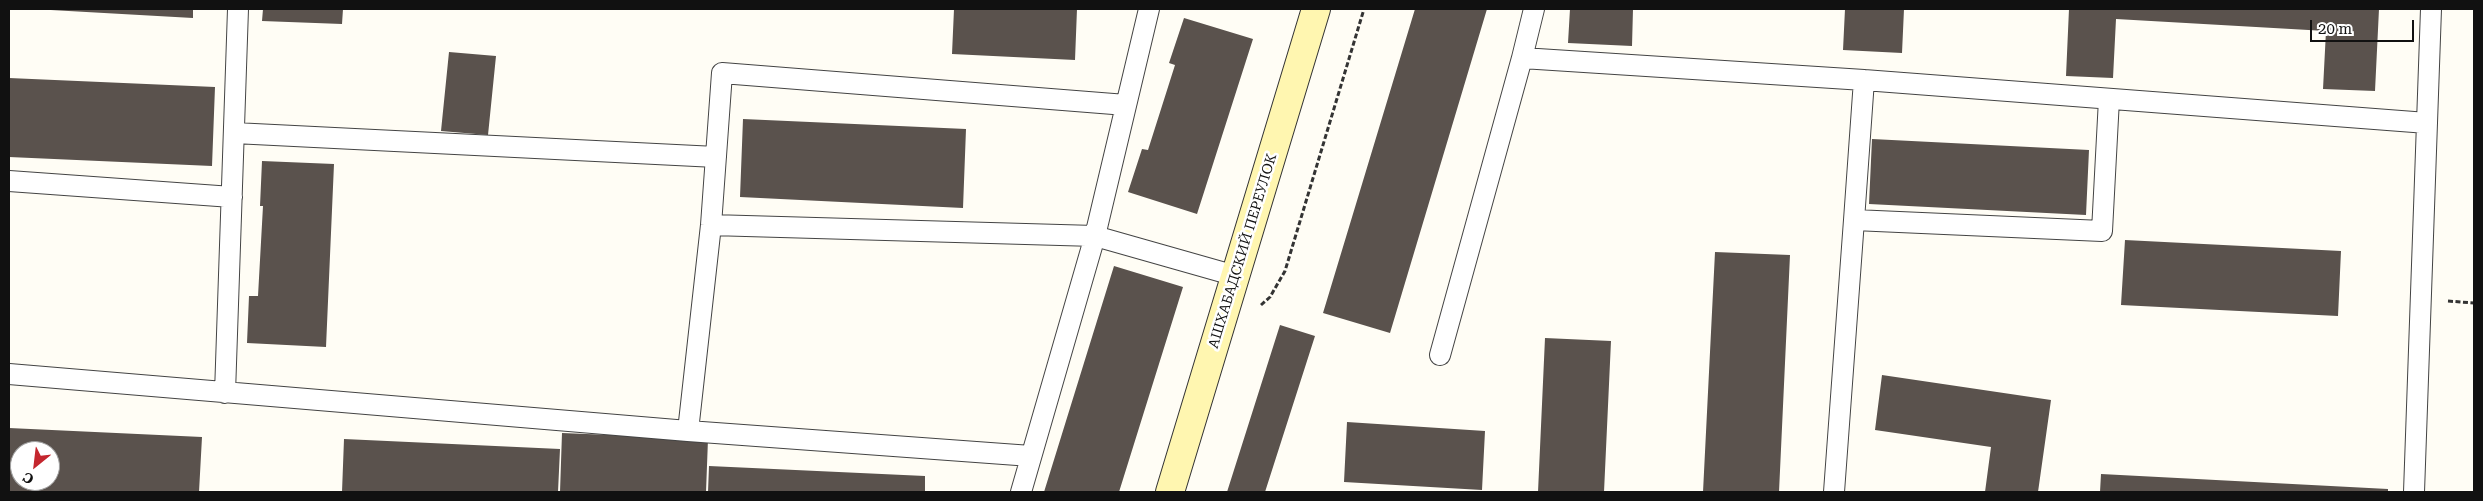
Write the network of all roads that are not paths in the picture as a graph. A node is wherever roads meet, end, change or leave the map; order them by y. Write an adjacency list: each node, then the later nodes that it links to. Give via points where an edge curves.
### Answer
1 (238, 9): 11 (lane)
2 (1149, 9): 9 (lane)
3 (1316, 9): 18 (main road, АШХАБАДСКИЙ ПЕРЕУЛОК)
4 (1534, 9): 6 (lane)
5 (2431, 9): 10 (lane)
6 (1522, 58): 7 (lane); 19 (lane)
7 (1864, 80): 8 (lane); 15 (lane)
8 (2109, 99): 10 (lane); 15 (lane, via 2102,231)
9 (1126, 106): 12 (lane, via 722,73); 17 (lane)
10 (2427, 123): 27 (lane)
11 (234, 133): 12 (lane); 14 (lane)
12 (716, 157): 16 (lane)
13 (9, 180): 14 (lane)
14 (232, 197): 21 (lane)
15 (1854, 220): 26 (lane)
16 (711, 225): 17 (lane); 22 (lane)
17 (1095, 236): 18 (lane); 23 (lane)
18 (1236, 276): 25 (main road, АШХАБАДСКИЙ ПЕРЕУЛОК)
19 (1440, 355)
20 (9, 374): 21 (lane)
21 (226, 393): 22 (lane)
22 (688, 431): 23 (lane)
23 (1031, 456): 24 (lane)
24 (1021, 492)
25 (1170, 492)
26 (1834, 492)
27 (2414, 492)

